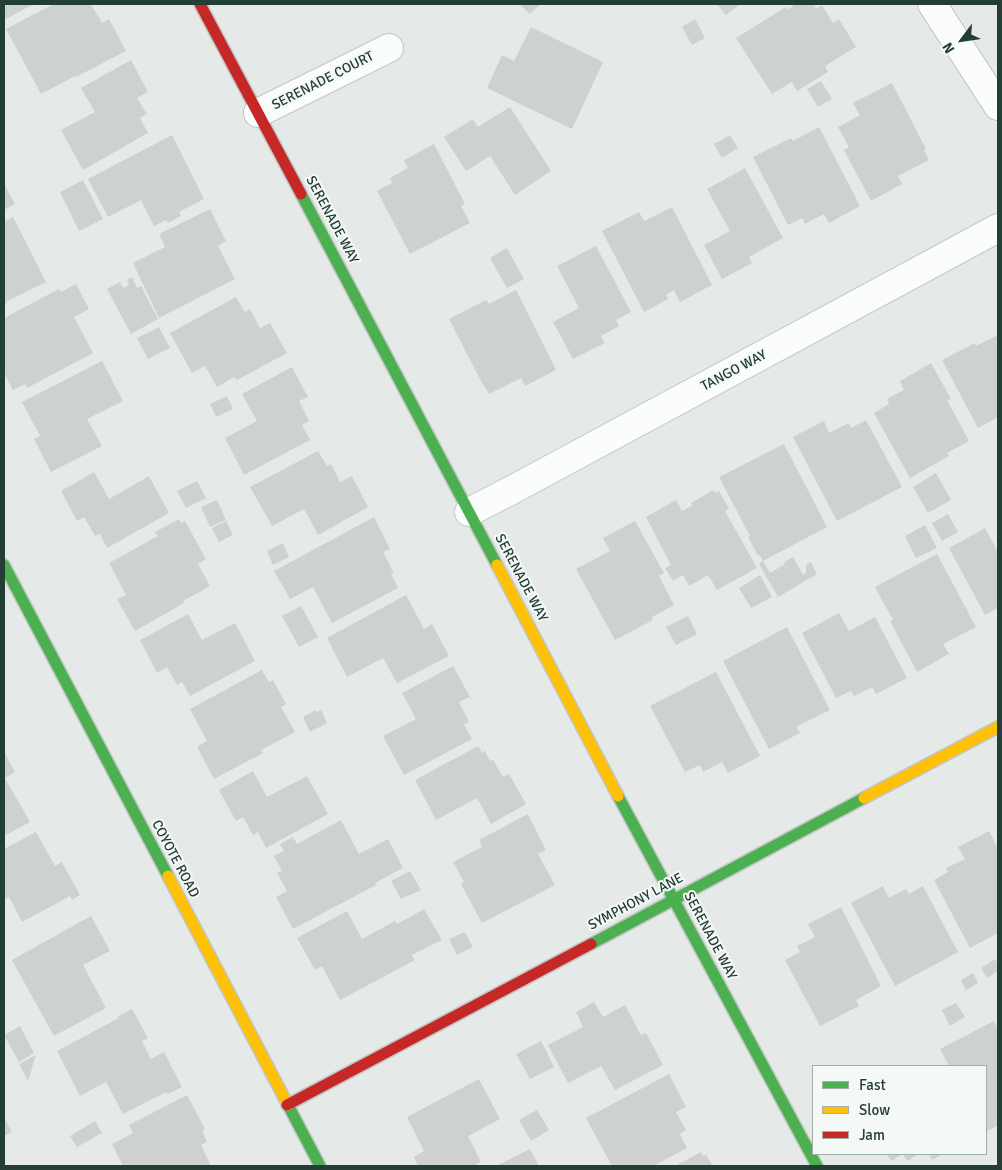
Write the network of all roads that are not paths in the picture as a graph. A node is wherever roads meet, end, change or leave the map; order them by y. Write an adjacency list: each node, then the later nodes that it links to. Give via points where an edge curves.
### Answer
1 (200, 4): 5 (street, SERENADE WAY)
2 (932, 4): 4 (street)
3 (389, 48): 5 (street, SERENADE COURT)
4 (998, 106)
5 (258, 114): 7 (street, SERENADE WAY)
6 (998, 228): 7 (street, TANGO WAY)
7 (469, 512): 10 (street, SERENADE WAY)
8 (4, 565): 11 (street, COYOTE ROAD)
9 (998, 727): 10 (street, SYMPHONY LANE)
10 (673, 899): 11 (street, SYMPHONY LANE); 13 (street, SERENADE WAY)
11 (287, 1105): 12 (street, COYOTE ROAD)
12 (320, 1166)
13 (817, 1166)

